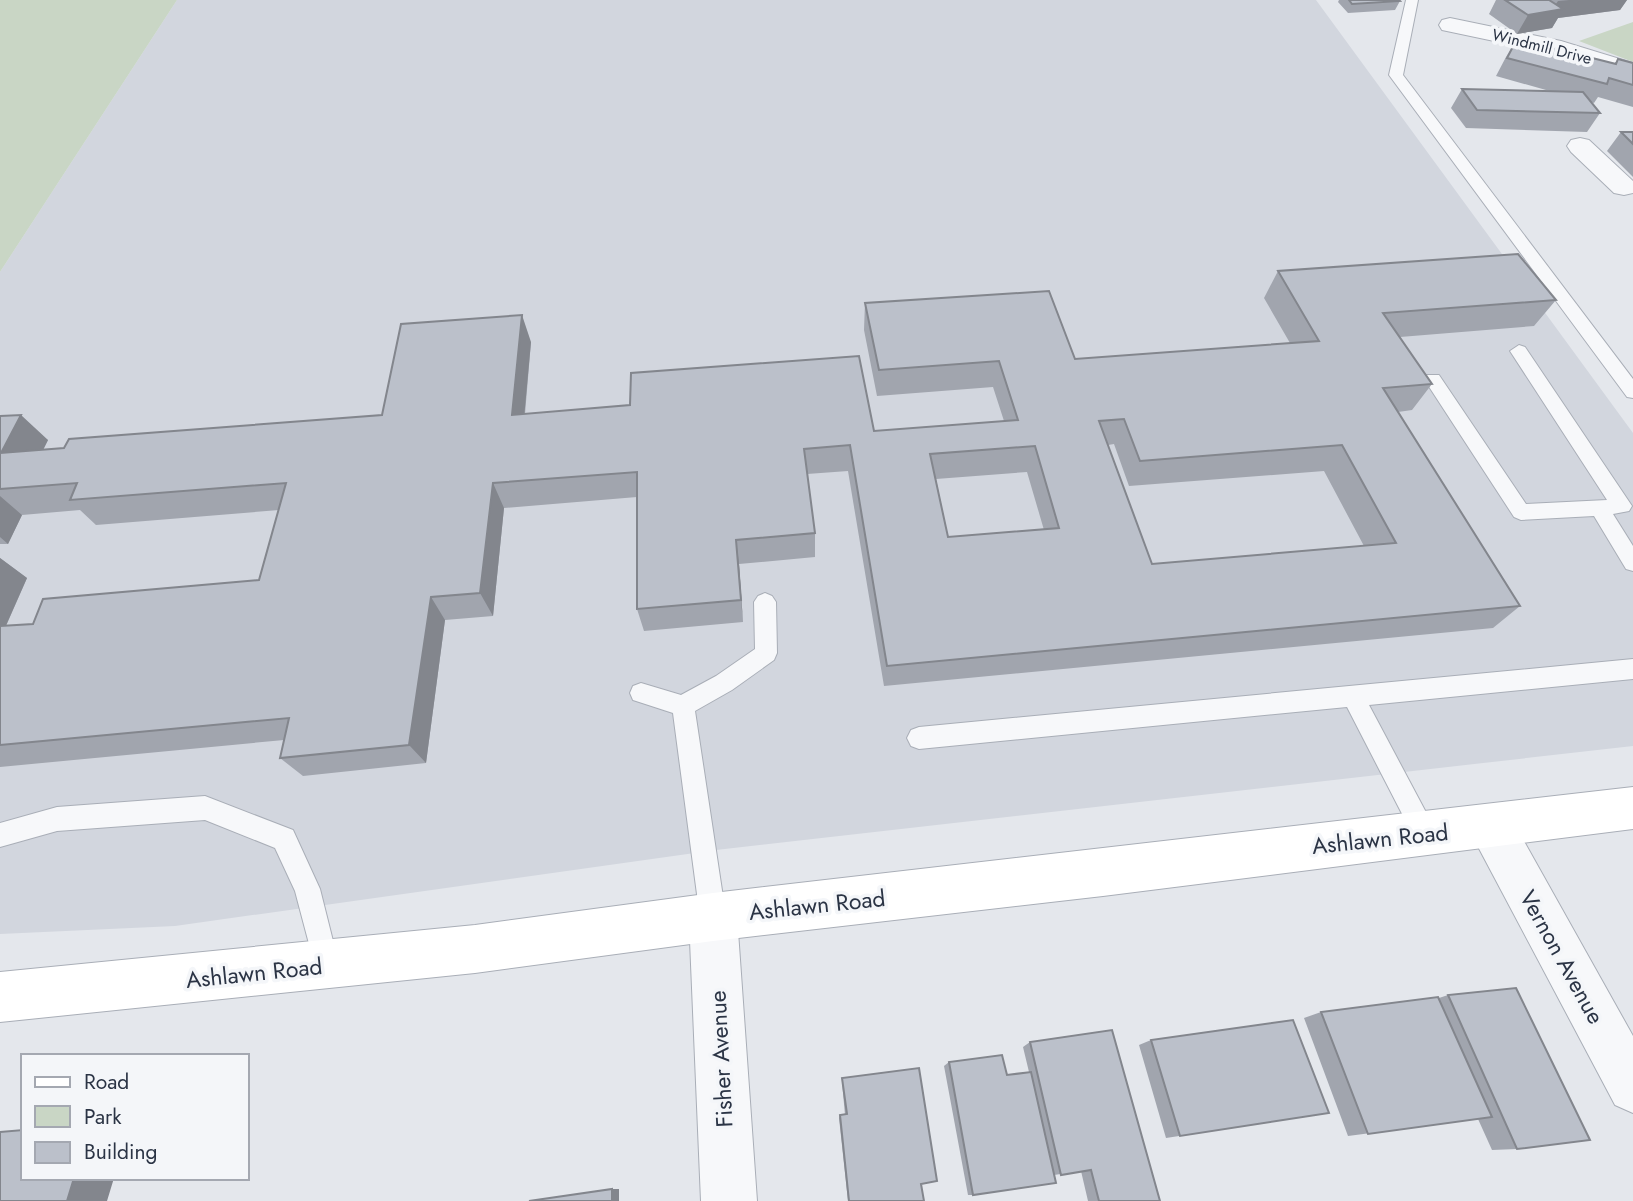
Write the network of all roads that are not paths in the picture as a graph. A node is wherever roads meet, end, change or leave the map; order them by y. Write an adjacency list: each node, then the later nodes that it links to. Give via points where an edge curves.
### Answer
1 (1412, 0): 8 (lane, via 1396,75)
2 (1450, 24): 3 (street, Windmill Drive, via 1561,48)
3 (1633, 71)
4 (1580, 146): 5 (street)
5 (1630, 191)
6 (1520, 351): 9 (lane, via 1622,506)
7 (1433, 379): 9 (lane, via 1521,512)
8 (1633, 392)
9 (1600, 508): 10 (lane)
10 (1633, 563)
11 (765, 602): 15 (lane, via 766,653)
12 (1633, 669): 14 (lane)
13 (641, 693): 15 (lane)
14 (1353, 696): 16 (lane); 19 (lane)
15 (683, 706): 21 (lane)
16 (919, 738)
17 (1633, 808): 18 (main road, Ashlawn Road)
18 (1491, 826): 19 (main road, Ashlawn Road); 24 (street, Vernon Avenue)
19 (1425, 833): 21 (main road, Ashlawn Road)
20 (0, 835): 22 (lane, via 57,820 205,808 284,839 307,889)
21 (713, 917): 22 (main road, Ashlawn Road); 25 (street, Fisher Avenue)
22 (326, 965): 23 (main road, Ashlawn Road)
23 (0, 998)
24 (1633, 1087)
25 (729, 1201)

